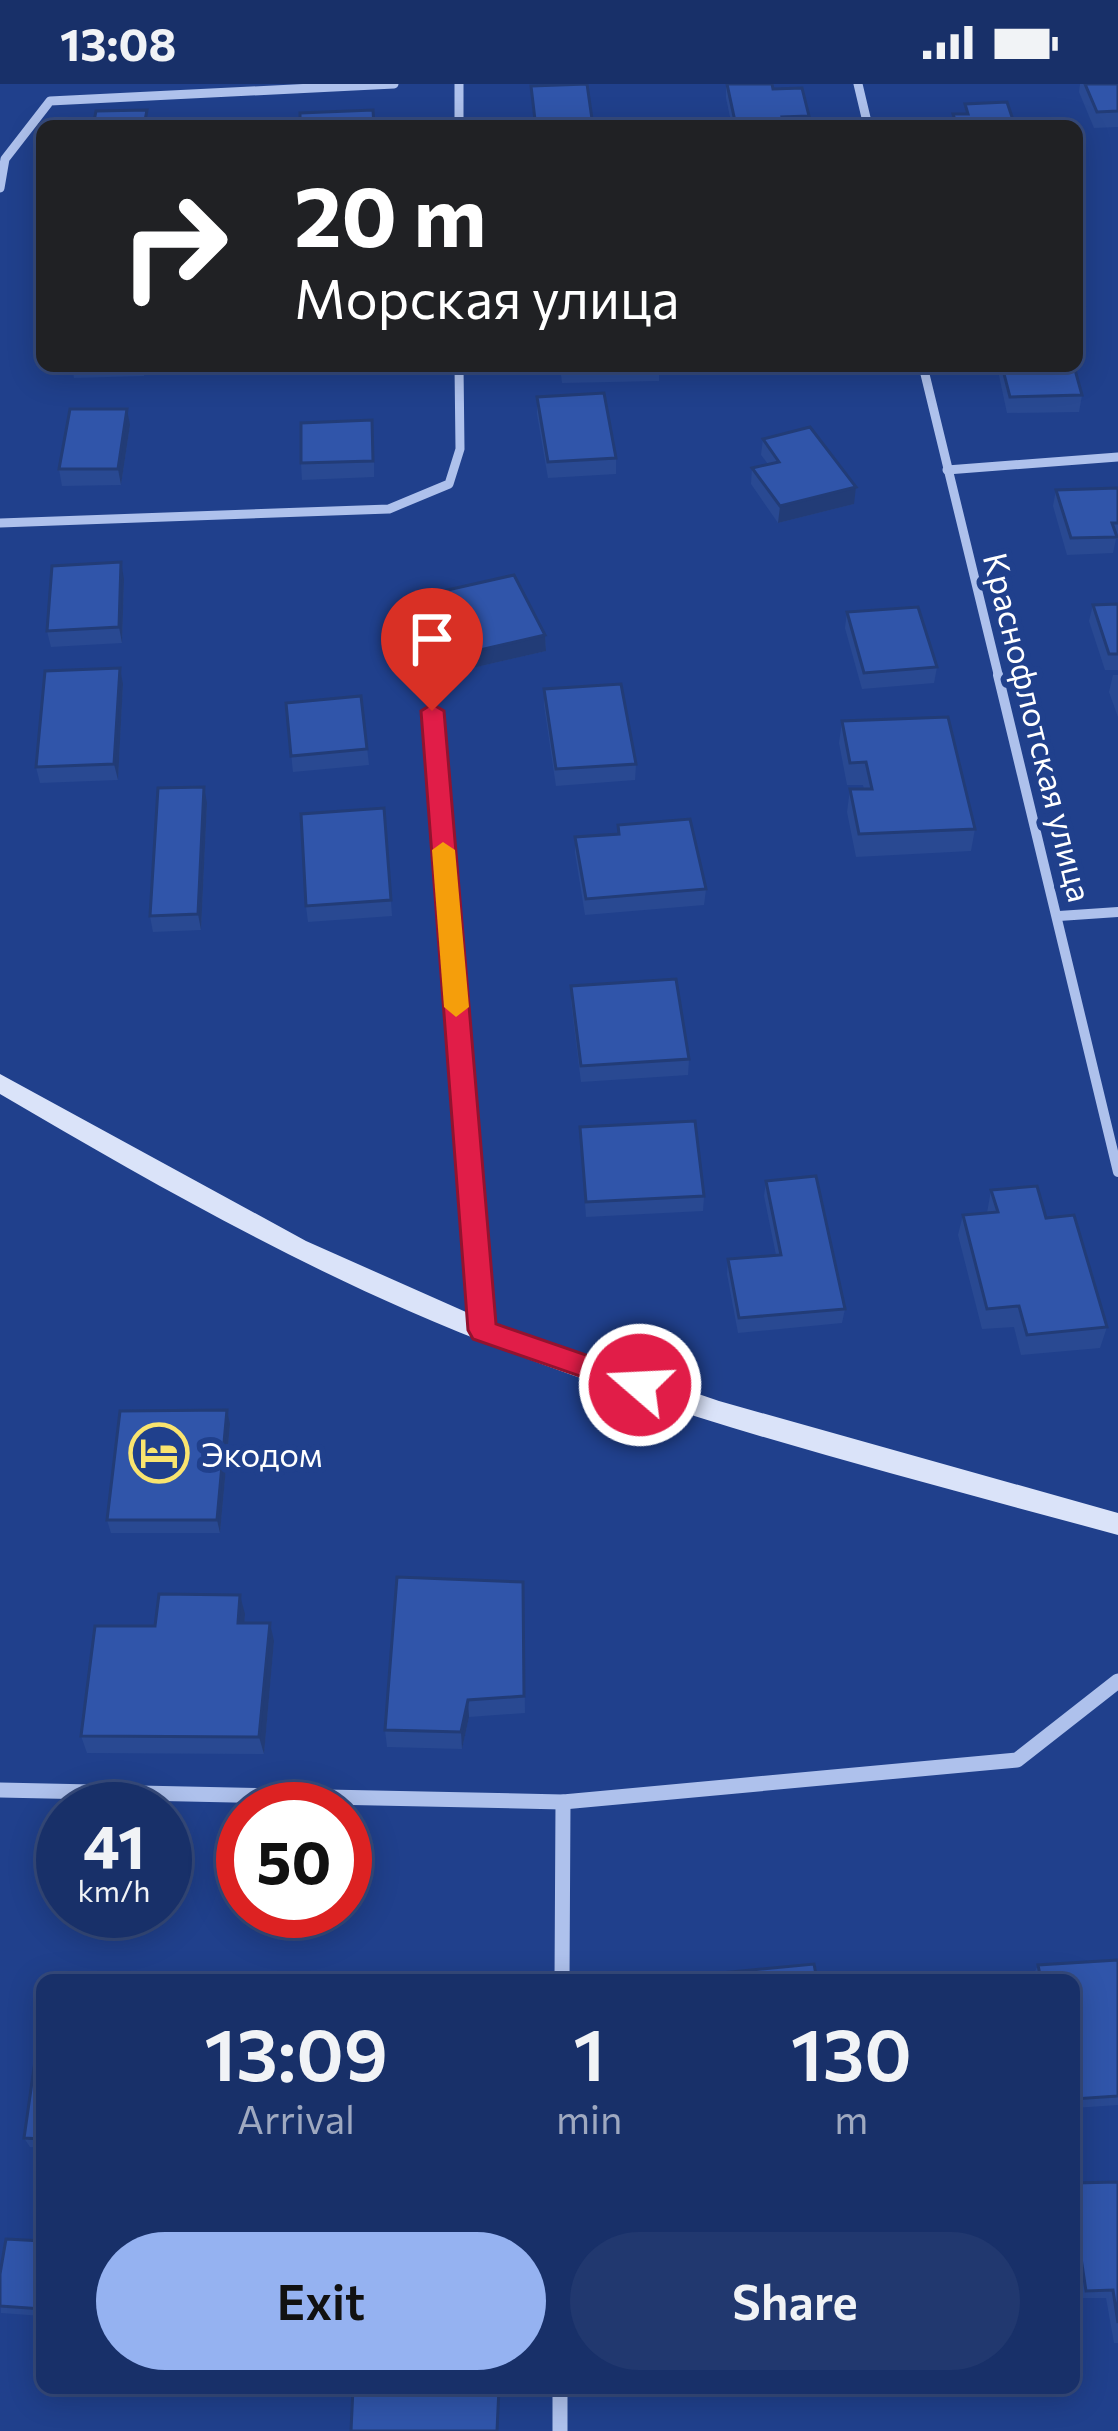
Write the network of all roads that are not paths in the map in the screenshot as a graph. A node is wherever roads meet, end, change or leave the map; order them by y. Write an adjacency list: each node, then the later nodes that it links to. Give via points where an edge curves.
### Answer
1 (394, 84): 6 (street, via 50,101)
2 (459, 84): 4 (street)
3 (858, 84): 5 (street)
4 (459, 120)
5 (867, 120)
6 (2, 159): 7 (street)
7 (0, 188)
8 (459, 372): 12 (street, via 460,449 449,484 389,509)
9 (924, 372): 11 (street, Краснофлотская улица)
10 (1118, 457): 11 (street)
11 (947, 470): 15 (street, Краснофлотская улица)
12 (0, 523)
13 (432, 711): 18 (street)
14 (1118, 912): 15 (street)
15 (1059, 916): 17 (street, Краснофлотская улица)
16 (0, 1083): 18 (main road, via 222,1212)
17 (1118, 1172)
18 (482, 1330): 19 (main road, via 854,1451)
19 (1118, 1524)
20 (1118, 1681): 22 (street, via 1017,1760)
21 (0, 1790): 22 (street)
22 (563, 1802): 23 (street)
23 (562, 1974)
24 (560, 2394): 25 (street)
25 (560, 2431)

